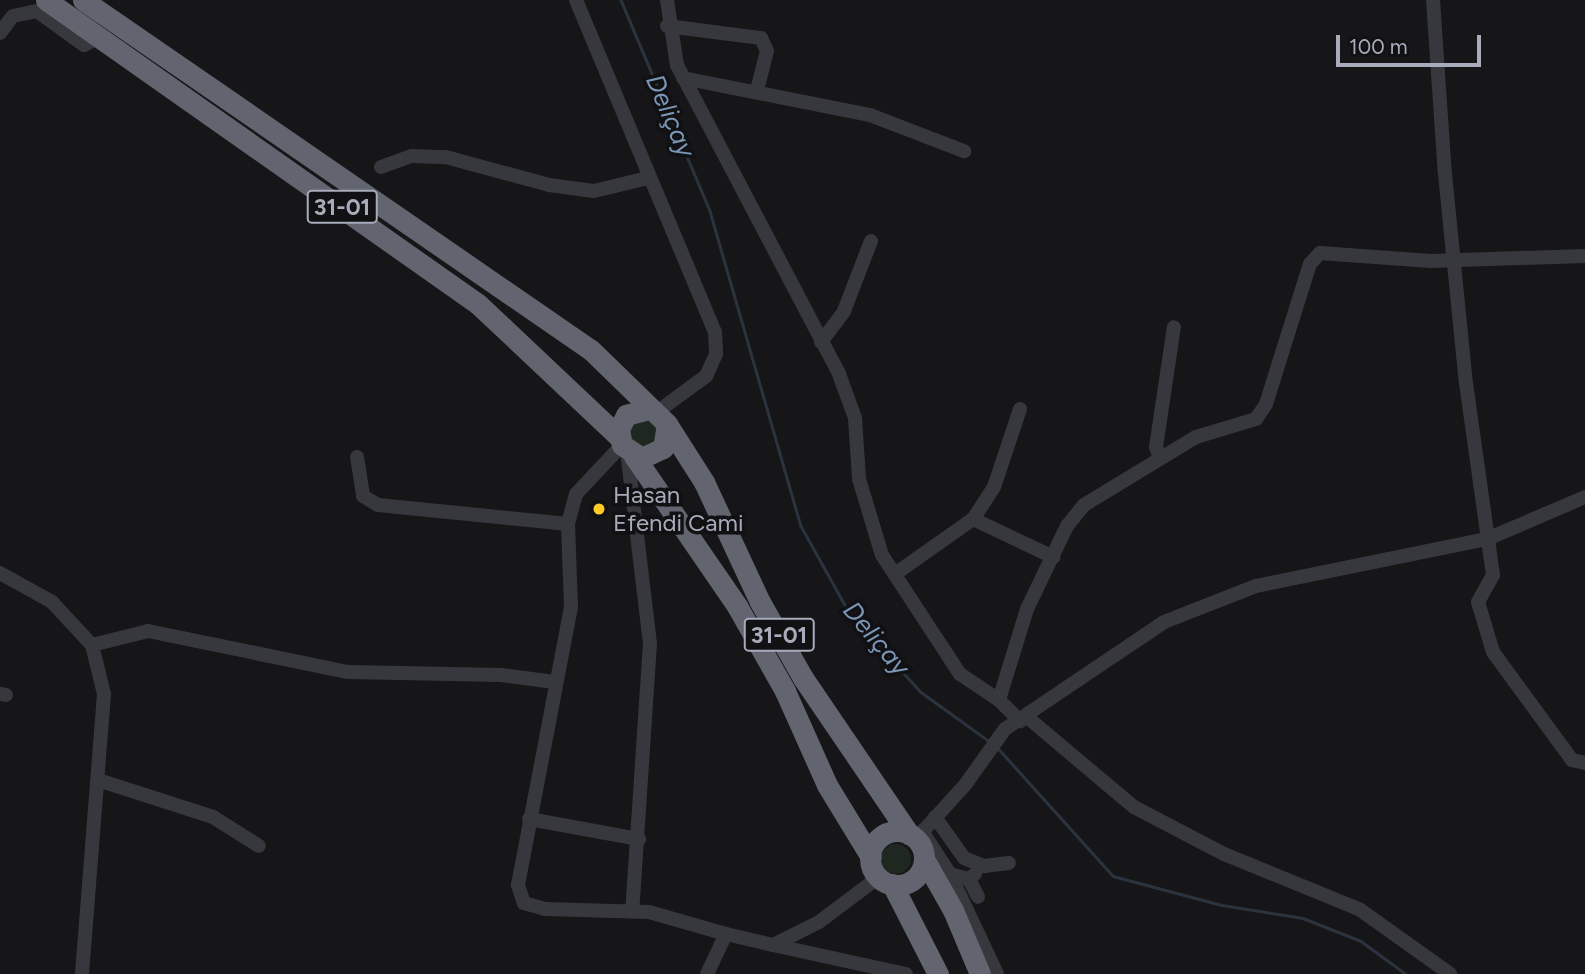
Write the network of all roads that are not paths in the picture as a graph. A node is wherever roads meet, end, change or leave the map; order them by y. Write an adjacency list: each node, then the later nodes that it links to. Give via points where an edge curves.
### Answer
1 (46, 0): 8 (highway, 31-01)
2 (83, 0): 20 (highway, 31-01, via 591,350)
3 (576, 0): 13 (street)
4 (667, 0): 6 (street)
5 (1433, 0): 16 (street)
6 (667, 26): 9 (street); 10 (street, via 761,38 767,51)
7 (0, 33): 8 (street, via 13,16 37,11 84,45)
8 (99, 37): 21 (highway, 31-01, via 478,304)
9 (683, 78): 10 (street); 18 (street)
10 (757, 90): 11 (street, via 870,115)
11 (964, 150)
12 (381, 167): 13 (street, via 412,156 446,158 549,185 594,191)
13 (648, 178): 20 (street, via 715,332 706,376)
14 (871, 241): 18 (street, via 844,311)
15 (1585, 256): 16 (street)
16 (1453, 260): 23 (street, via 1320,253 1310,264 1266,404 1256,419 1196,437); 27 (street)
17 (1174, 327): 23 (street, via 1156,447)
18 (821, 342): 30 (street, via 855,418 859,479 882,555)
19 (1020, 410): 25 (street, via 994,486)
20 (658, 415): 21 (highway, via 626,415); 21 (highway, via 667,440 657,454); 39 (highway, 31-01, via 704,482 760,602 803,678)
21 (625, 447): 26 (street, via 576,494); 40 (street, via 650,643); 42 (highway, 31-01, via 737,606 785,691 827,785)
22 (357, 457): 26 (street, via 363,496 377,505)
23 (1160, 458): 28 (street, via 1084,505)
24 (1585, 497): 27 (street)
25 (973, 519): 28 (street); 30 (street)
26 (568, 524): 32 (street, via 571,607)
27 (1487, 540): 34 (street, via 1216,598 1164,622); 35 (street, via 1493,576 1478,602 1493,652 1572,760)
28 (1053, 557): 33 (street, via 1019,630)
29 (0, 573): 31 (street, via 52,602)
30 (895, 574): 33 (street, via 960,674)
31 (92, 645): 32 (street, via 148,631 348,672 500,675); 36 (street, via 104,694)
32 (555, 682): 38 (street)
33 (999, 699): 34 (street)
34 (1023, 719): 37 (street, via 1005,729); 59 (street, via 1144,813 1224,854 1359,909)
35 (1585, 763)
36 (97, 780): 41 (street, via 213,817); 53 (street)
37 (935, 817): 39 (street); 45 (street, via 964,858)
38 (529, 819): 40 (street); 50 (street, via 518,885 524,903 545,909)
39 (916, 835): 42 (highway, via 895,831 881,837); 43 (highway); 46 (street)
40 (639, 839): 50 (street)
41 (259, 846)
42 (871, 857): 48 (highway)
43 (924, 859): 48 (highway, via 914,879); 57 (highway)
44 (1009, 863): 45 (street)
45 (984, 866): 47 (street)
46 (950, 874): 47 (street); 58 (street)
47 (969, 879): 49 (street)
48 (886, 881): 52 (street); 56 (highway)
49 (978, 897)
50 (632, 911): 51 (street)
51 (726, 934): 52 (street); 54 (street)
52 (773, 945): 55 (street)
53 (82, 974)
54 (707, 974)
55 (906, 974)
56 (938, 974)
57 (980, 974)
58 (997, 974)
59 (1450, 974)

